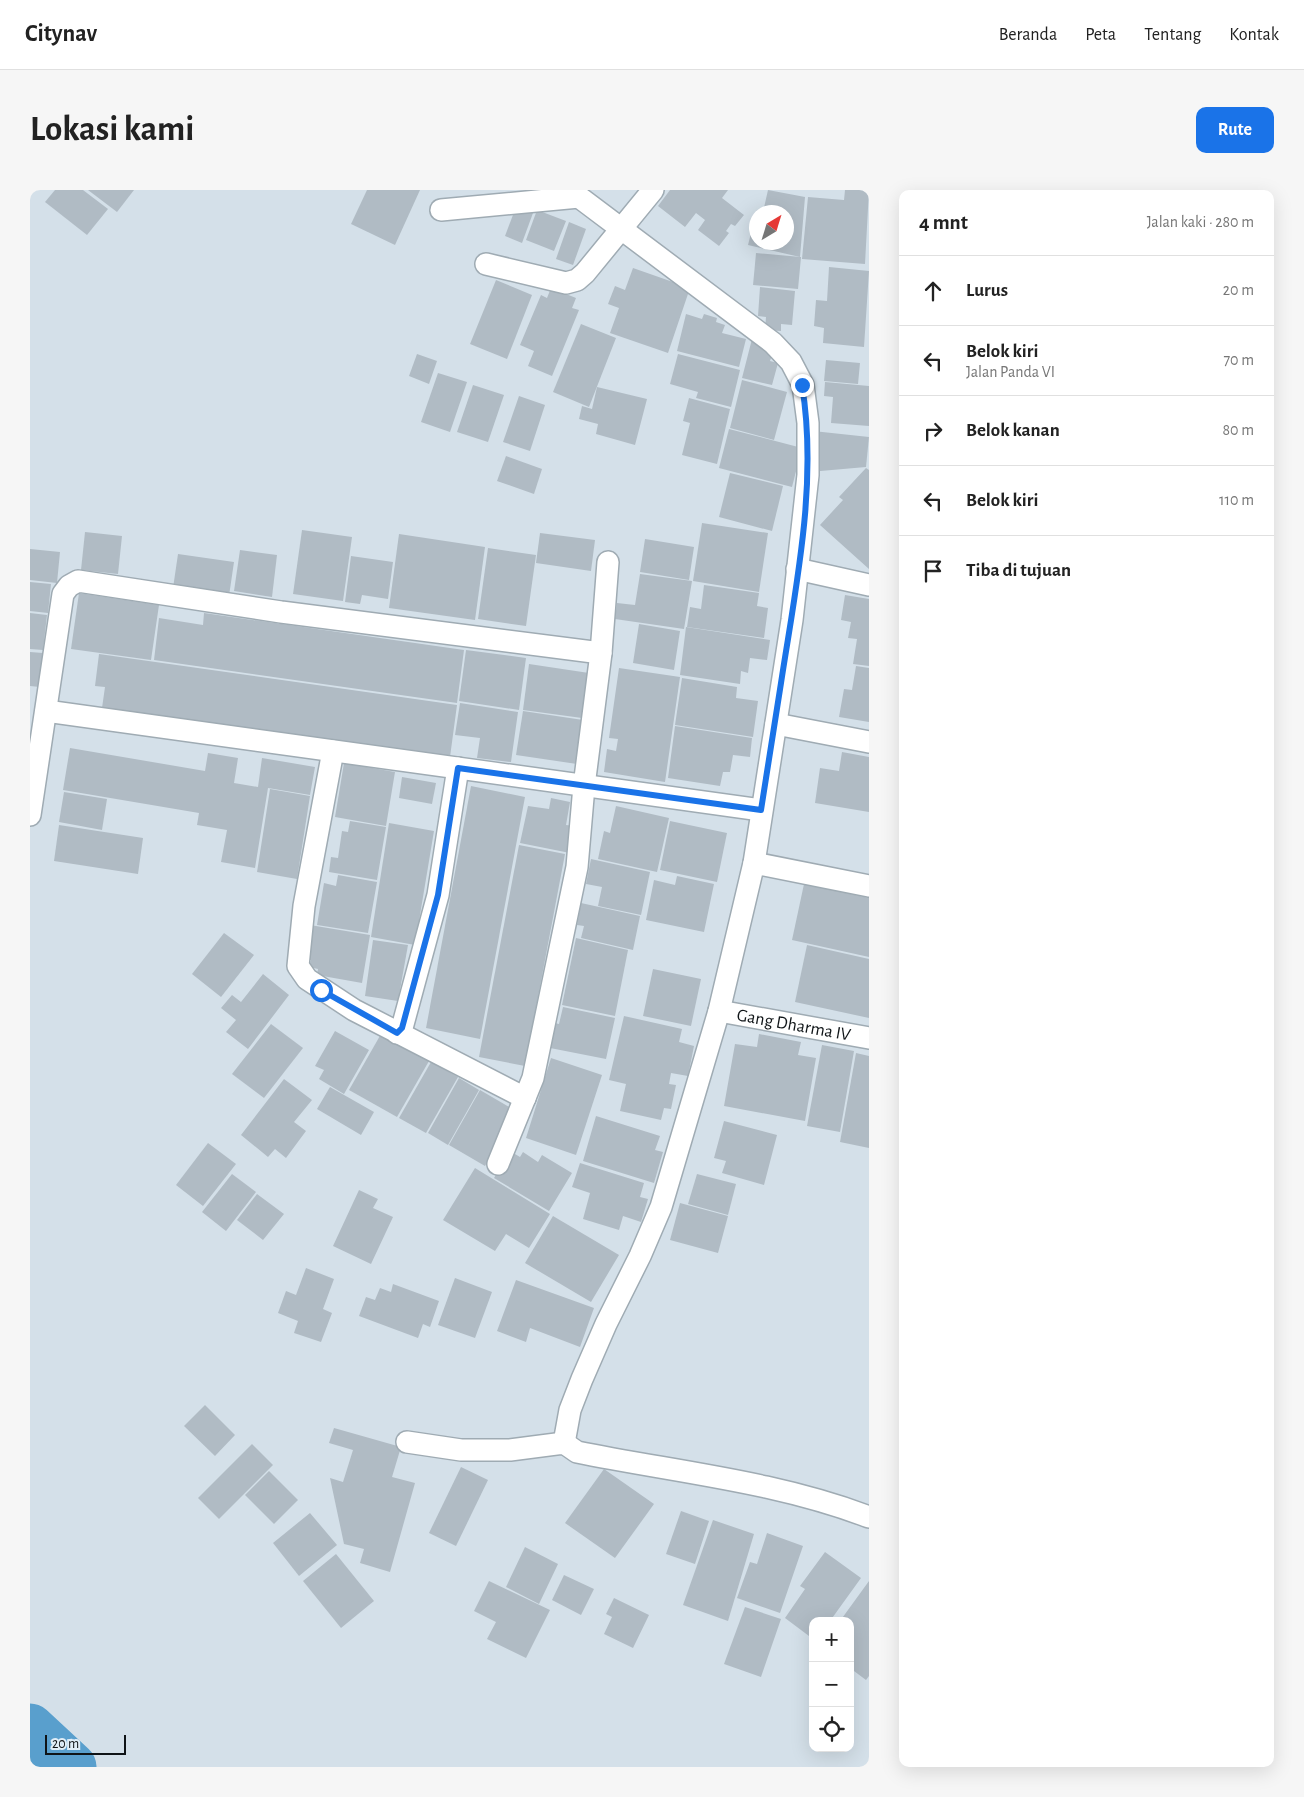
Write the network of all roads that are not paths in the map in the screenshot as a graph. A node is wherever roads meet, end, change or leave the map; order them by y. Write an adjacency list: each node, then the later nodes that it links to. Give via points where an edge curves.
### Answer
1 (653, 190): 4 (street)
2 (577, 194): 3 (street); 4 (street)
3 (442, 210)
4 (620, 228): 5 (street, via 585,273 566,283); 7 (street, via 773,343 792,362 802,385 808,423 808,475)
5 (486, 264)
6 (608, 562): 9 (street)
7 (798, 569): 8 (street); 11 (street)
8 (869, 585)
9 (601, 653): 10 (street, via 282,612 78,581 63,594); 15 (street)
10 (46, 711): 13 (street); 17 (street)
11 (776, 724): 12 (street); 16 (street)
12 (869, 742)
13 (333, 751): 14 (street); 21 (street, via 304,906 298,966 321,990)
14 (458, 768): 15 (street); 21 (street, via 438,895 402,1028)
15 (584, 786): 16 (street); 23 (street, via 577,867 533,1078)
16 (761, 810): 18 (street)
17 (30, 816)
18 (754, 863): 19 (street); 20 (street)
19 (869, 886)
20 (718, 1011): 22 (street, Gang Dharma IV); 26 (street, via 661,1207 582,1379 570,1410)
21 (397, 1033): 23 (street)
22 (869, 1038)
23 (525, 1098): 24 (street)
24 (498, 1164)
25 (406, 1442): 26 (street, via 460,1450 510,1450)
26 (564, 1443): 27 (street, via 576,1452 772,1487)
27 (869, 1517)

